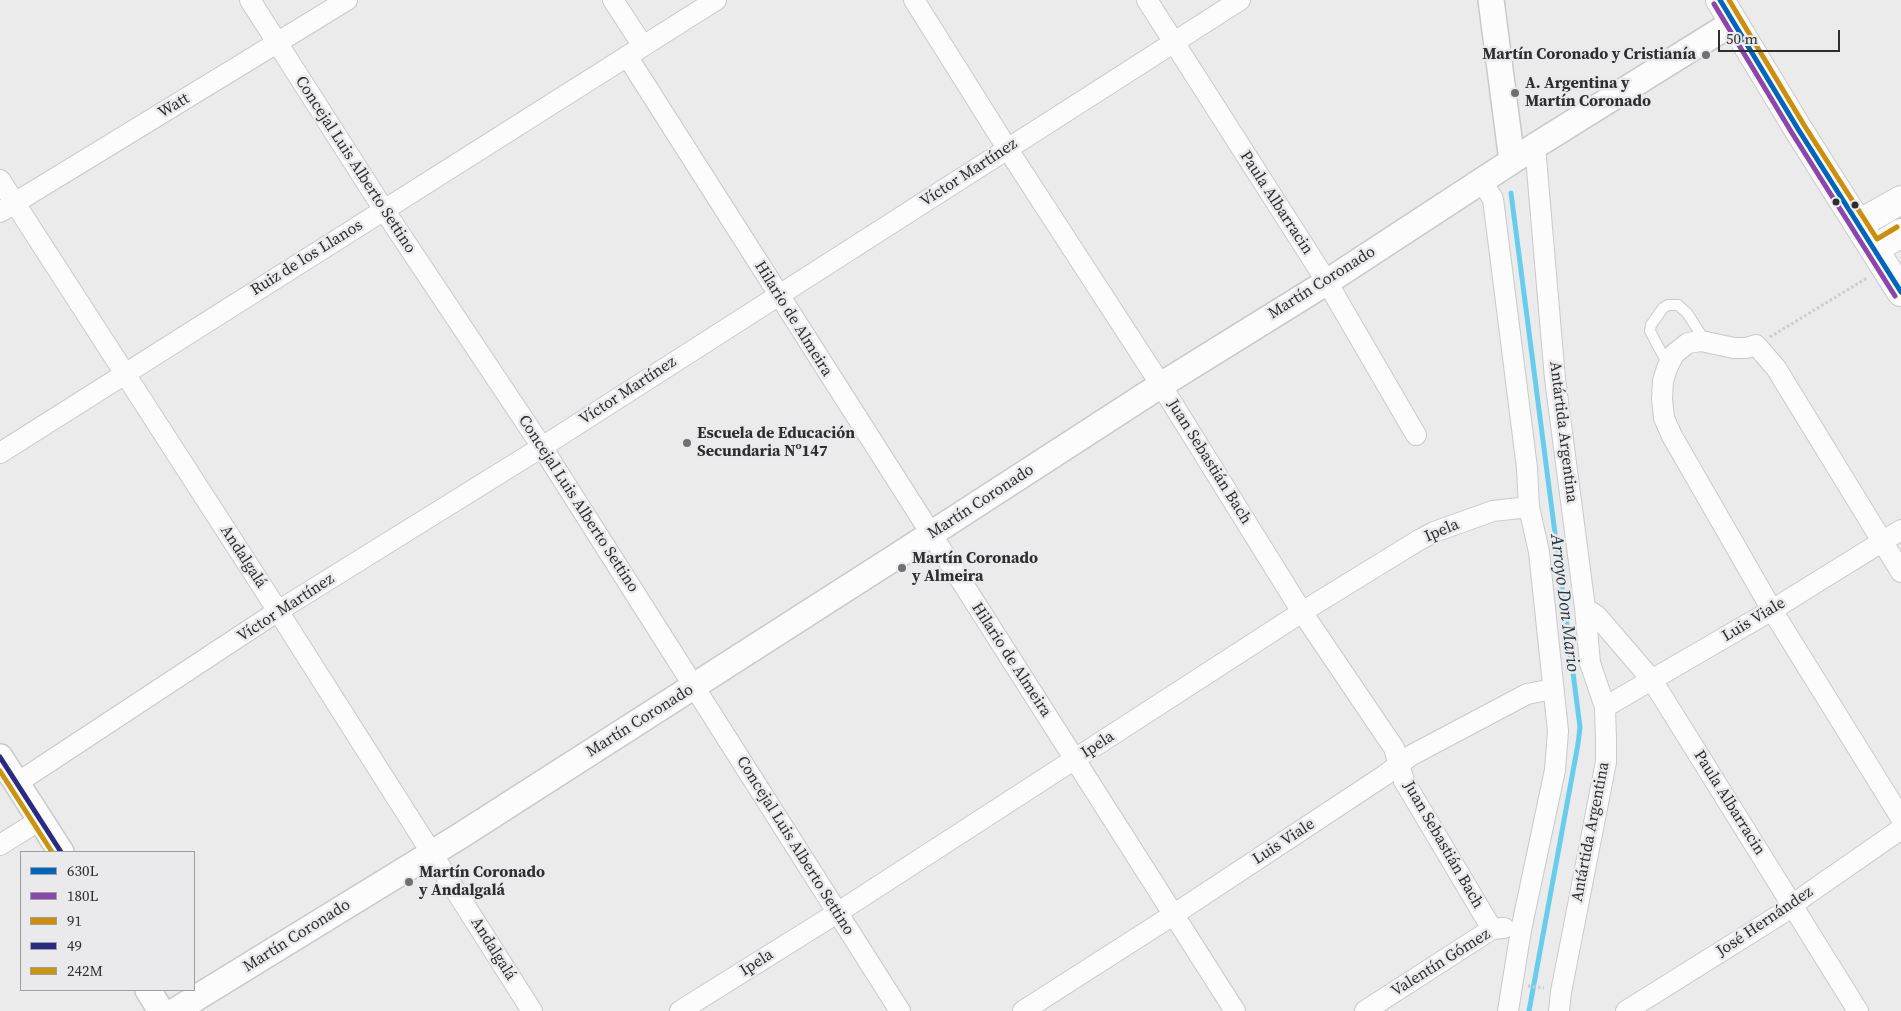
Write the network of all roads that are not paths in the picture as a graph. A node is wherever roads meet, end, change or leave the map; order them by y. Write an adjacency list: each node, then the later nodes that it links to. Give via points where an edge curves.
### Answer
1 (250, 0): 11 (street, Concejal Luis Alberto Settino)
2 (347, 0): 11 (street, Watt)
3 (613, 0): 12 (street, Hilario de Almeira)
4 (716, 0): 12 (street, Ruiz de los Llanos)
5 (914, 0): 14 (street, Juan Sebastián Bach)
6 (1147, 0): 10 (street, Paula Albarracin)
7 (1240, 0): 10 (street, Víctor Martínez)
8 (1490, 0): 15 (street)
9 (1727, 11): 13 (street, Martín Coronado); 21 (main road)
10 (1173, 42): 14 (street, Víctor Martínez); 24 (street, Paula Albarracin)
11 (277, 44): 19 (street, Watt); 20 (street, Concejal Luis Alberto Settino)
12 (635, 51): 20 (street, Ruiz de los Llanos); 26 (street, Hilario de Almeira)
13 (1535, 146): 15 (street, Martín Coronado); 39 (street, Antártida Argentina, via 1555,379)
14 (1007, 148): 26 (street, Víctor Martínez); 30 (street, Juan Sebastián Bach)
15 (1512, 161): 17 (street, Martín Coronado)
16 (0, 180): 19 (street, Andalgalá)
17 (1482, 182): 24 (street, Martín Coronado); 34 (street, via 1493,199)
18 (1901, 200): 21 (main road)
19 (7, 207): 29 (street, Andalgalá)
20 (384, 210): 29 (street, Ruiz de los Llanos); 32 (street, Concejal Luis Alberto Settino)
21 (1859, 224): 23 (main road)
22 (1901, 233): 23 (main road)
23 (1880, 258): 25 (main road)
24 (1327, 282): 30 (street, Martín Coronado); 31 (street, Paula Albarracin)
25 (1901, 292)
26 (778, 295): 32 (street, Víctor Martínez); 36 (street, Hilario de Almeira)
27 (1705, 341): 28 (street, via 1688,343 1674,354); 28 (lane, via 1688,312 1678,305 1663,308 1650,331); 37 (street, via 1734,348 1756,345 1776,368)
28 (1668, 365): 40 (street, via 1662,399 1664,418)
29 (125, 373): 33 (street, Ruiz de los Llanos); 41 (street, Andalgalá)
30 (1161, 384): 36 (street, Martín Coronado); 42 (street, Juan Sebastián Bach)
31 (1416, 435)
32 (542, 447): 41 (street, Víctor Martínez); 44 (street, Concejal Luis Alberto Settino)
33 (0, 453)
34 (1529, 507): 42 (street, Ipela, via 1493,511 1434,532); 45 (street, via 1539,552)
35 (1901, 530): 37 (street, Luis Viale)
36 (930, 535): 44 (street, Martín Coronado); 48 (street, Hilario de Almeira)
37 (1882, 542): 38 (street); 40 (street, Luis Viale)
38 (1901, 572)
39 (1585, 608): 43 (street, Paula Albarracin, via 1597,616); 46 (street, Antártida Argentina, via 1590,663)
40 (1772, 610): 43 (street, Luis Viale); 51 (street)
41 (278, 612): 50 (street, Víctor Martínez); 56 (street, Andalgalá)
42 (1302, 612): 48 (street, Ipela); 49 (street, Juan Sebastián Bach, via 1394,748)
43 (1652, 680): 46 (street, Luis Viale); 57 (street, Paula Albarracin)
44 (694, 686): 56 (street, Martín Coronado); 58 (street, Concejal Luis Alberto Settino)
45 (1553, 689): 49 (street, Luis Viale, via 1527,694); 61 (street, via 1558,731 1555,770)
46 (1605, 708): 72 (street, Antártida Argentina, via 1606,762)
47 (0, 757): 50 (street)
48 (1075, 760): 58 (street, Ipela); 59 (street, Hilario de Almeira)
49 (1400, 764): 59 (street, Luis Viale); 60 (street, Juan Sebastián Bach, via 1404,781)
50 (17, 783): 52 (street)
51 (1901, 818)
52 (40, 820): 54 (street); 55 (street)
53 (1901, 829): 57 (street, José Hernández)
54 (0, 845)
55 (60, 851)
56 (432, 853): 64 (street, Martín Coronado); 65 (street, Andalgalá)
57 (1793, 906): 73 (street, José Hernández); 74 (street, Paula Albarracin)
58 (837, 913): 66 (street, Ipela); 67 (street, Concejal Luis Alberto Settino)
59 (1173, 915): 68 (street, Luis Viale); 69 (street, Hilario de Almeira)
60 (1492, 929): 61 (street, Valentín Gómez); 70 (street, Valentín Gómez)
61 (1521, 930): 71 (street)
62 (149, 991): 63 (street)
63 (161, 1011)
64 (175, 1011)
65 (532, 1011)
66 (680, 1011)
67 (900, 1011)
68 (1023, 1011)
69 (1235, 1011)
70 (1365, 1011)
71 (1508, 1011)
72 (1559, 1011)
73 (1626, 1011)
74 (1858, 1011)

